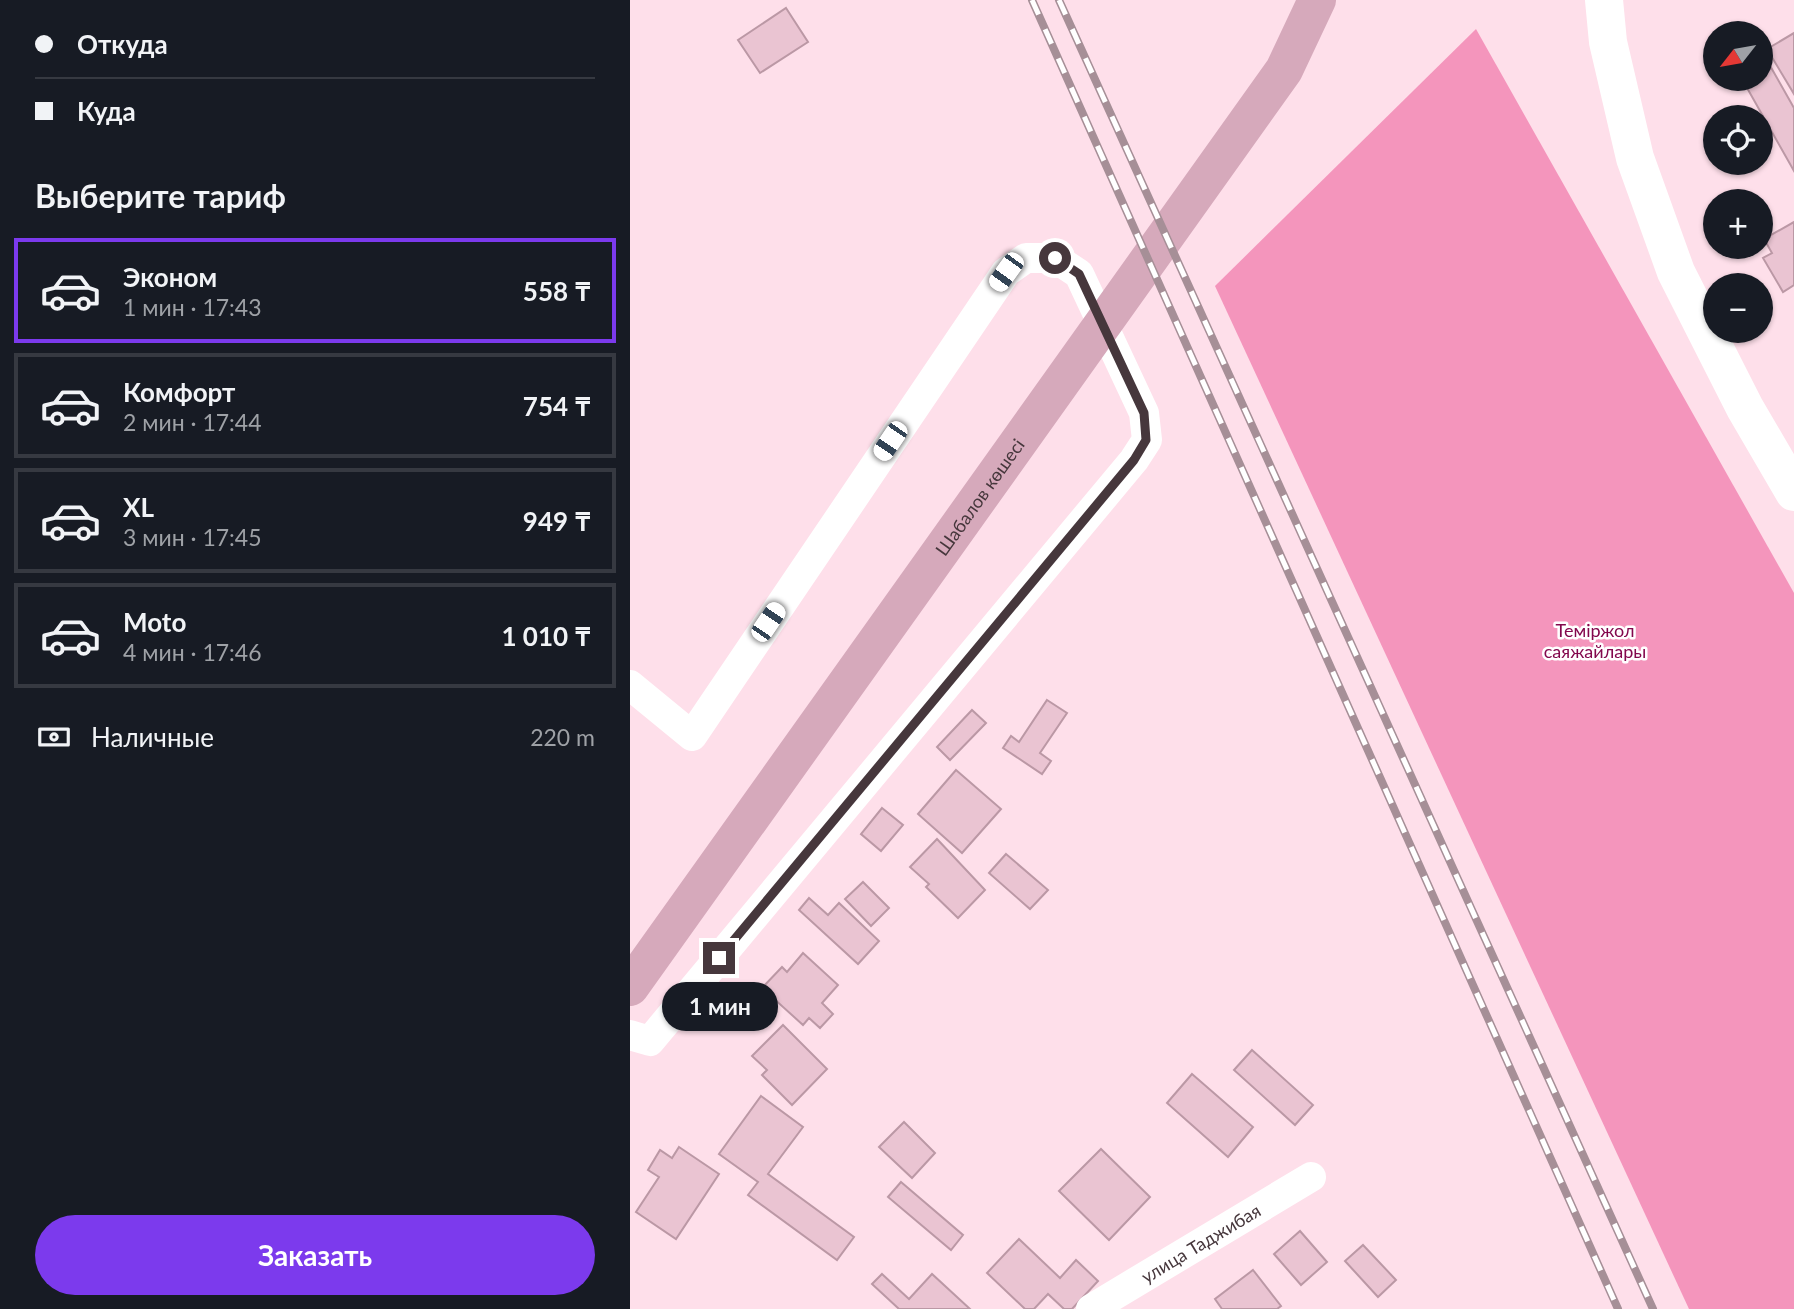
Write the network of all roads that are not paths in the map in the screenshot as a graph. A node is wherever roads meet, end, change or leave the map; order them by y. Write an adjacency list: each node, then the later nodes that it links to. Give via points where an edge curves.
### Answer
1 (1317, 0): 5 (main road, Шабалов көшесі, via 1284,70)
2 (1605, 0): 3 (main road, via 1608,41 1635,158 1676,272)
3 (1794, 492)
4 (630, 685): 6 (street, via 692,736 1006,272 1026,258 1055,258 1079,274 1144,413 1146,440 1125,471 649,1041)
5 (630, 988)
6 (630, 1035)
7 (1311, 1177): 8 (street, улица Таджибая)
8 (1091, 1309)

